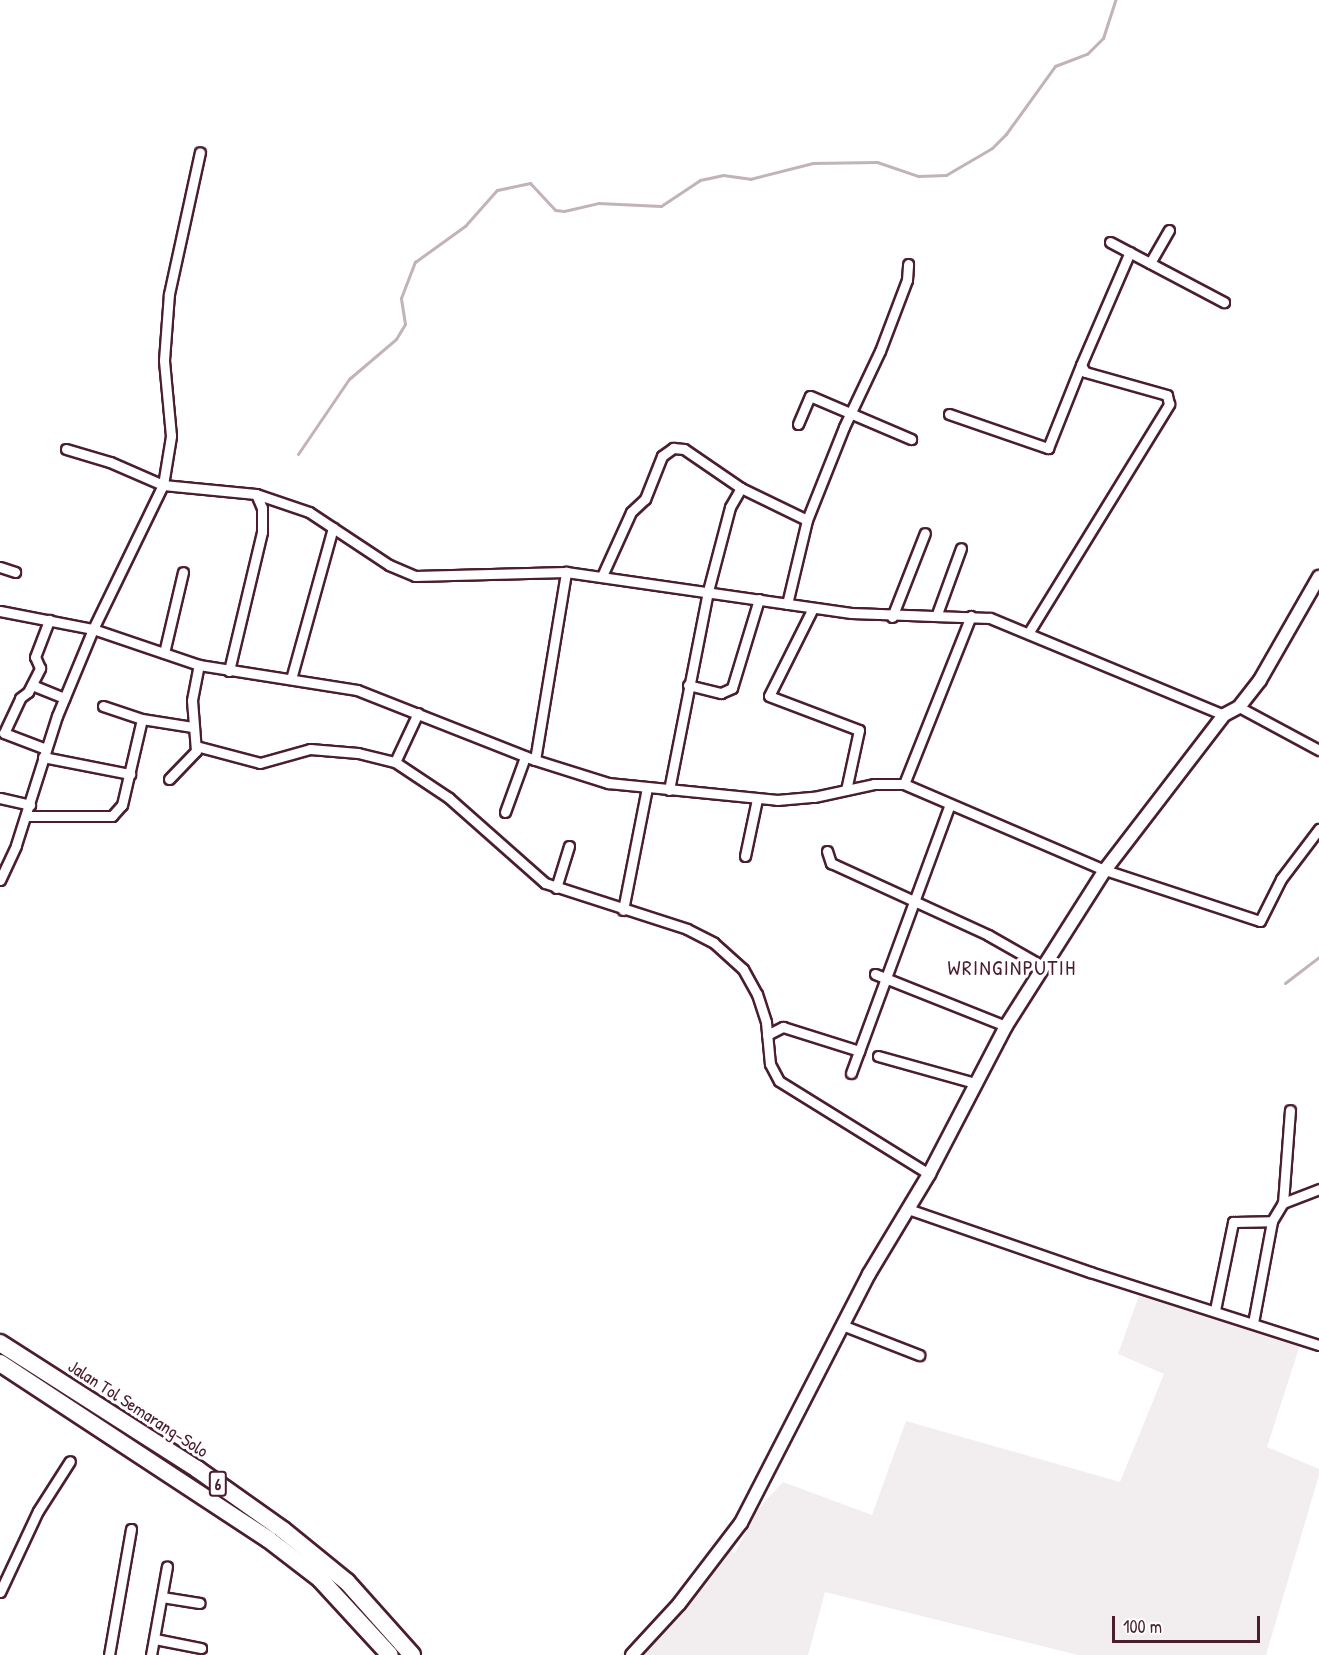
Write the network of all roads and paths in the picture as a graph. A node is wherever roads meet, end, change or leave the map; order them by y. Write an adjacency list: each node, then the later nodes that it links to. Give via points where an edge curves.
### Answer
1 (200, 152): 14 (street, via 169,294 164,360 171,436)
2 (1169, 230): 5 (street)
3 (1110, 242): 4 (street)
4 (1130, 252): 5 (street); 8 (street)
5 (1150, 263): 7 (street)
6 (908, 264): 9 (street, via 907,280 880,351)
7 (1224, 302)
8 (1081, 365): 10 (street, via 1048,448); 37 (street, via 1085,372 1167,395 1169,404)
9 (850, 413): 11 (street, via 811,392); 12 (street); 17 (street)
10 (949, 414)
11 (798, 424)
12 (911, 439)
13 (66, 449): 14 (street, via 110,462)
14 (163, 485): 16 (street); 36 (street)
15 (741, 488): 17 (street); 25 (street, via 684,449 673,448 662,456 645,499 631,512); 27 (street, via 730,507)
16 (256, 494): 18 (street, via 298,507); 40 (street, via 262,508 261,540)
17 (807, 520): 29 (street)
18 (333, 528): 24 (street, via 389,566 415,576); 41 (street)
19 (925, 533): 34 (street)
20 (961, 548): 32 (street)
21 (0, 567): 22 (street)
22 (15, 572)
23 (183, 572): 38 (street)
24 (566, 572): 25 (street); 58 (street)
25 (602, 576): 27 (street)
26 (1319, 577): 46 (main road, via 1271,661)
27 (708, 591): 28 (street); 43 (street)
28 (759, 599): 29 (street); 43 (street, via 732,688 721,693)
29 (787, 604): 30 (street)
30 (813, 608): 34 (street); 65 (street, via 769,696 859,730)
31 (0, 611): 35 (street)
32 (937, 614): 33 (street); 34 (street)
33 (971, 616): 37 (street, via 990,618); 62 (street)
34 (892, 617)
35 (50, 620): 36 (street); 42 (street, via 35,657 40,668)
36 (93, 629): 38 (street); 44 (street)
37 (1029, 632): 48 (street)
38 (165, 653): 39 (street)
39 (199, 665): 40 (street); 51 (street, via 192,700)
40 (229, 671): 41 (street)
41 (291, 679): 47 (street, via 357,690)
42 (32, 685): 44 (street); 50 (street)
43 (687, 685): 64 (street)
44 (65, 698): 56 (street)
45 (103, 706): 49 (street)
46 (1239, 707): 48 (main road); 55 (street)
47 (418, 713): 57 (street); 59 (street)
48 (1224, 715): 76 (main road)
49 (142, 719): 51 (street); 60 (street)
50 (4, 721): 52 (street)
51 (192, 727): 54 (street)
52 (4, 733): 53 (street); 56 (street)
53 (0, 742)
54 (196, 746): 59 (street, via 260,763 310,749 358,753); 61 (street, via 195,754)
55 (1319, 750)
56 (45, 753): 60 (street); 68 (street)
57 (525, 756): 58 (street); 70 (street)
58 (535, 760): 63 (street, via 590,778)
59 (395, 762): 78 (street, via 449,798 527,870)
60 (130, 774): 71 (street, via 123,805 112,816)
61 (169, 779)
62 (904, 784): 65 (street, via 874,784); 69 (street)
63 (648, 788): 64 (street); 80 (street)
64 (669, 790): 67 (street)
65 (846, 790): 67 (street, via 794,800)
66 (0, 798): 68 (street)
67 (757, 799): 75 (street)
68 (30, 805): 71 (street)
69 (949, 806): 76 (street); 79 (street)
70 (505, 812)
71 (26, 816): 77 (street)
72 (1319, 829): 76 (street, via 1281,879 1260,921)
73 (569, 846): 78 (street)
74 (827, 851): 79 (street, via 831,863)
75 (745, 856)
76 (1105, 870): 81 (main road)
77 (0, 880)
78 (556, 888): 80 (street)
79 (912, 901): 81 (street); 83 (street)
80 (623, 910): 85 (street, via 687,930 729,955 757,994)
81 (1044, 967): 84 (main road)
82 (874, 974): 83 (street)
83 (886, 977): 84 (street); 86 (street)
84 (1006, 1026): 89 (main road)
85 (767, 1035): 86 (street, via 783,1027); 91 (street, via 773,1074 785,1088)
86 (859, 1051): 88 (street)
87 (878, 1056): 89 (street)
88 (851, 1072)
89 (975, 1083): 91 (main road)
90 (1290, 1110): 93 (street)
91 (929, 1174): 94 (main road)
92 (1319, 1189): 93 (street)
93 (1283, 1203): 95 (street)
94 (908, 1209): 96 (street); 98 (main road)
95 (1272, 1221): 96 (street, via 1233,1222); 97 (street)
96 (1215, 1310): 97 (street)
97 (1252, 1323): 100 (street)
98 (842, 1325): 101 (street); 117 (main road, via 741,1523 679,1604)
99 (0, 1343): 116 (highway, Jalan Tol Semarang–Solo / 6, via 197,1469 283,1530 347,1582)
100 (1319, 1345)
101 (919, 1355)
102 (0, 1363): 115 (highway, Jalan Tol Semarang–Solo / 6, via 268,1539 320,1579)
103 (70, 1461): 107 (street, via 38,1511)
104 (131, 1529): 113 (street)
105 (167, 1566): 109 (street)
106 (0, 1567): 107 (street)
107 (11, 1567): 108 (street)
108 (0, 1592)
109 (162, 1597): 110 (street); 111 (street)
110 (200, 1604)
111 (155, 1639): 112 (street); 114 (street)
112 (201, 1648)
113 (109, 1655)
114 (151, 1655)
115 (390, 1655)
116 (412, 1655)
117 (632, 1655)

